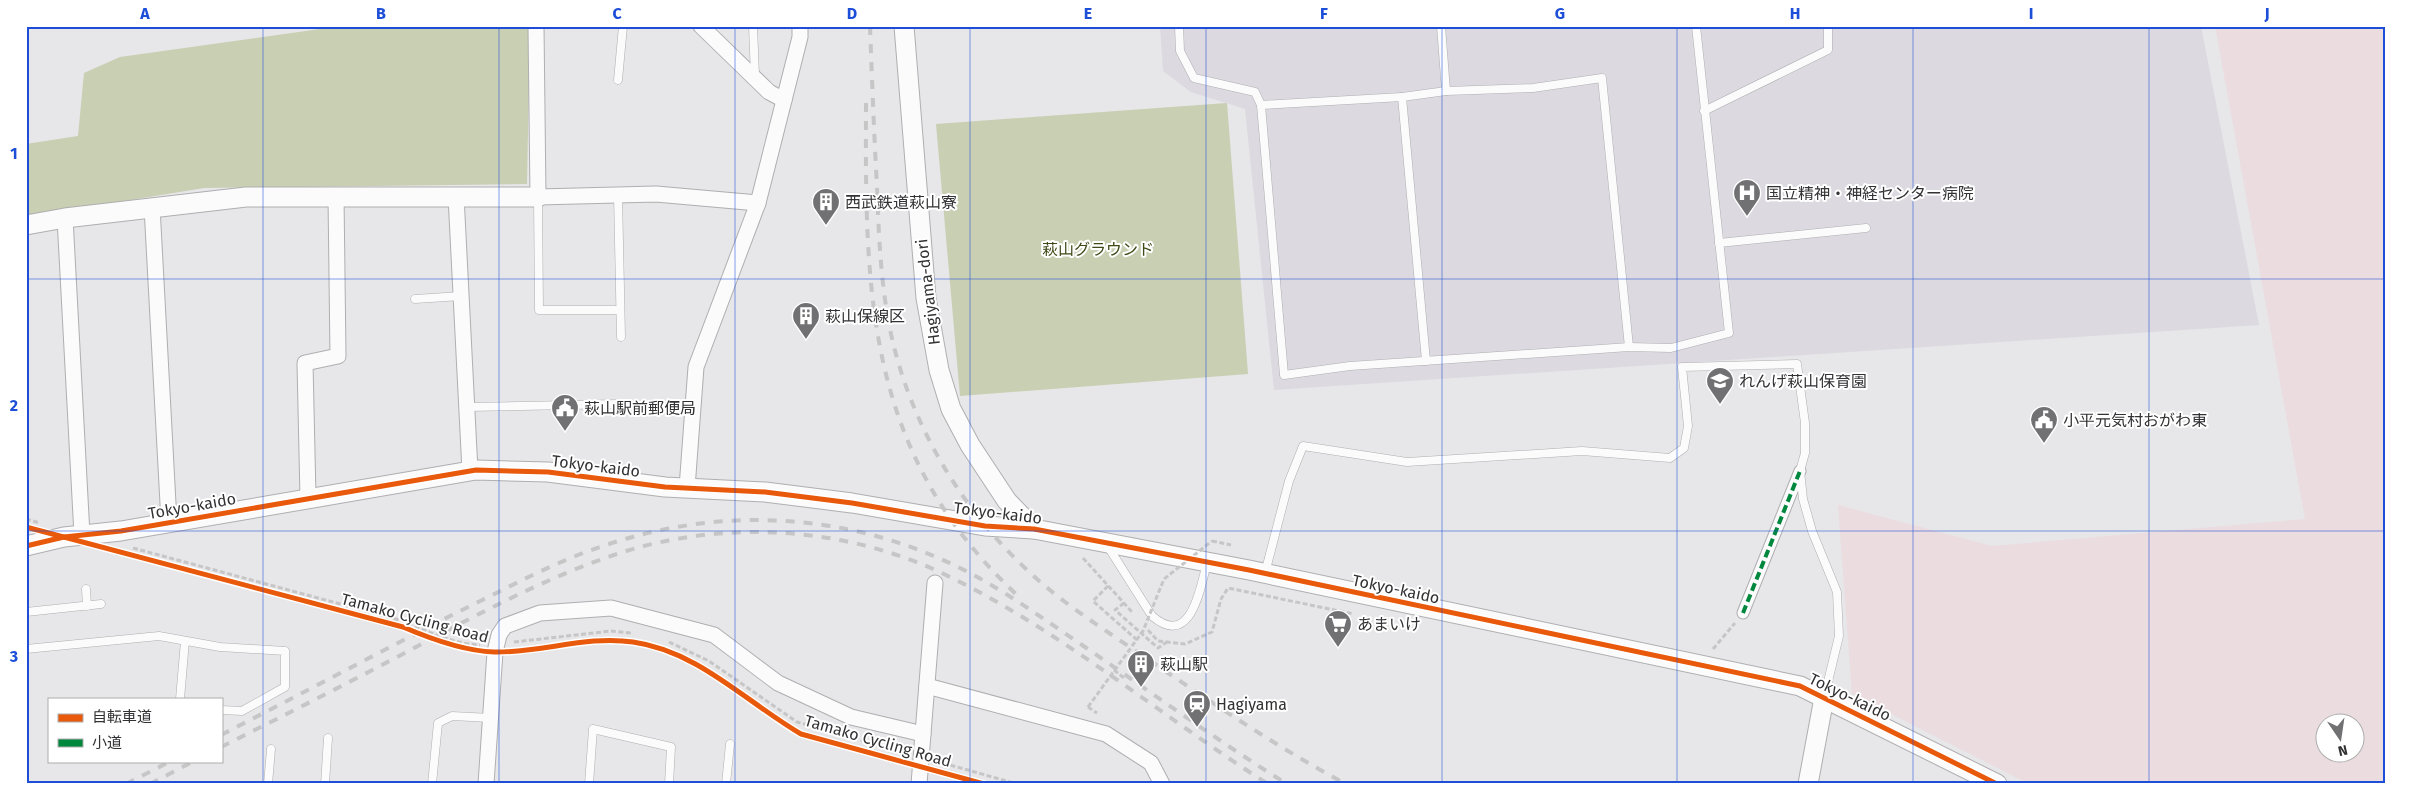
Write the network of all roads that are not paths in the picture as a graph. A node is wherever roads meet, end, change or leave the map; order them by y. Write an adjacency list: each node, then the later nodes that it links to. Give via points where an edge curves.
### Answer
1 (536, 26): 21 (street)
2 (623, 26): 12 (lane)
3 (702, 26): 11 (street)
4 (753, 26): 11 (lane)
5 (800, 26): 15 (street)
6 (904, 26): 41 (street, Hagiyama-dori, via 926,298 939,370 951,409 970,445 1007,501)
7 (1179, 26): 16 (lane, via 1180,51 1194,78 1255,92)
8 (1441, 26): 13 (lane)
9 (1696, 26): 17 (lane)
10 (1828, 26): 17 (lane, via 1828,50)
11 (755, 78): 15 (street, via 769,92)
12 (618, 80)
13 (1446, 91): 14 (lane); 32 (lane, via 1533,88 1602,78)
14 (1402, 97): 16 (lane); 33 (lane)
15 (784, 100): 22 (street)
16 (1261, 105): 33 (lane, via 1284,375)
17 (1704, 111): 27 (lane)
18 (618, 195): 21 (street); 22 (street, via 656,194); 30 (lane)
19 (336, 196): 20 (street); 23 (street, via 246,197); 39 (street, via 338,356 305,362)
20 (456, 196): 21 (street); 28 (street)
21 (538, 197): 30 (lane, via 539,310)
22 (758, 203): 38 (street, via 696,367)
23 (152, 207): 24 (street); 40 (street)
24 (65, 218): 25 (street); 42 (street)
25 (26, 225)
26 (1866, 228): 27 (lane)
27 (1719, 243): 32 (lane, via 1729,333 1671,348)
28 (461, 296): 29 (lane); 35 (street)
29 (415, 299)
30 (620, 310): 31 (lane)
31 (621, 337)
32 (1630, 347): 33 (lane)
33 (1426, 361)
34 (618, 404): 35 (lane)
35 (467, 407): 36 (street)
36 (470, 471): 38 (street, Tokyo-kaido, via 548,472 665,488); 39 (street, Tokyo-kaido)
37 (1800, 471): 46 (lane, via 1805,453 1805,423 1797,364 1682,367 1688,426 1684,448 1670,458 1582,451 1407,462 1303,446 1289,481); 52 (street); 57 (lane, via 1803,499 1812,531 1837,592 1839,636)
38 (687, 488): 41 (street, Tokyo-kaido, via 765,492 985,526)
39 (308, 498): 40 (street, Tokyo-kaido)
40 (169, 522): 42 (street, Tokyo-kaido)
41 (1034, 529): 43 (street, Tokyo-kaido)
42 (82, 535): 44 (street, Tokyo-kaido)
43 (1106, 544): 45 (street, Tokyo-kaido); 45 (lane, via 1152,616 1170,625 1189,619 1194,611)
44 (26, 546)
45 (1211, 556): 46 (street, Tokyo-kaido)
46 (1265, 574): 57 (street, Tokyo-kaido, via 1800,686)
47 (935, 583): 55 (street)
48 (86, 589): 50 (lane)
49 (101, 604): 50 (lane)
50 (87, 606): 51 (lane)
51 (26, 612)
52 (1743, 613)
53 (185, 641): 54 (lane, via 159,636); 56 (lane); 58 (lane, via 220,647 286,651 285,687 242,711)
54 (26, 649)
55 (927, 686): 60 (street); 72 (street, via 1106,734 1151,763)
56 (180, 698)
57 (1824, 698): 73 (street); 74 (street, Tokyo-kaido)
58 (222, 710)
59 (491, 718): 60 (street, via 496,648 505,626 540,613 611,608 714,635 786,687 851,717); 66 (lane, via 452,716 438,723); 67 (street)
60 (923, 734): 71 (street)
61 (328, 738): 65 (lane)
62 (730, 744): 70 (lane)
63 (271, 749): 64 (lane)
64 (268, 784)
65 (325, 784)
66 (432, 784)
67 (486, 784)
68 (589, 784): 69 (lane, via 593,729 671,747)
69 (669, 784)
70 (726, 784)
71 (919, 784)
72 (1162, 784)
73 (1808, 784)
74 (1997, 784)

